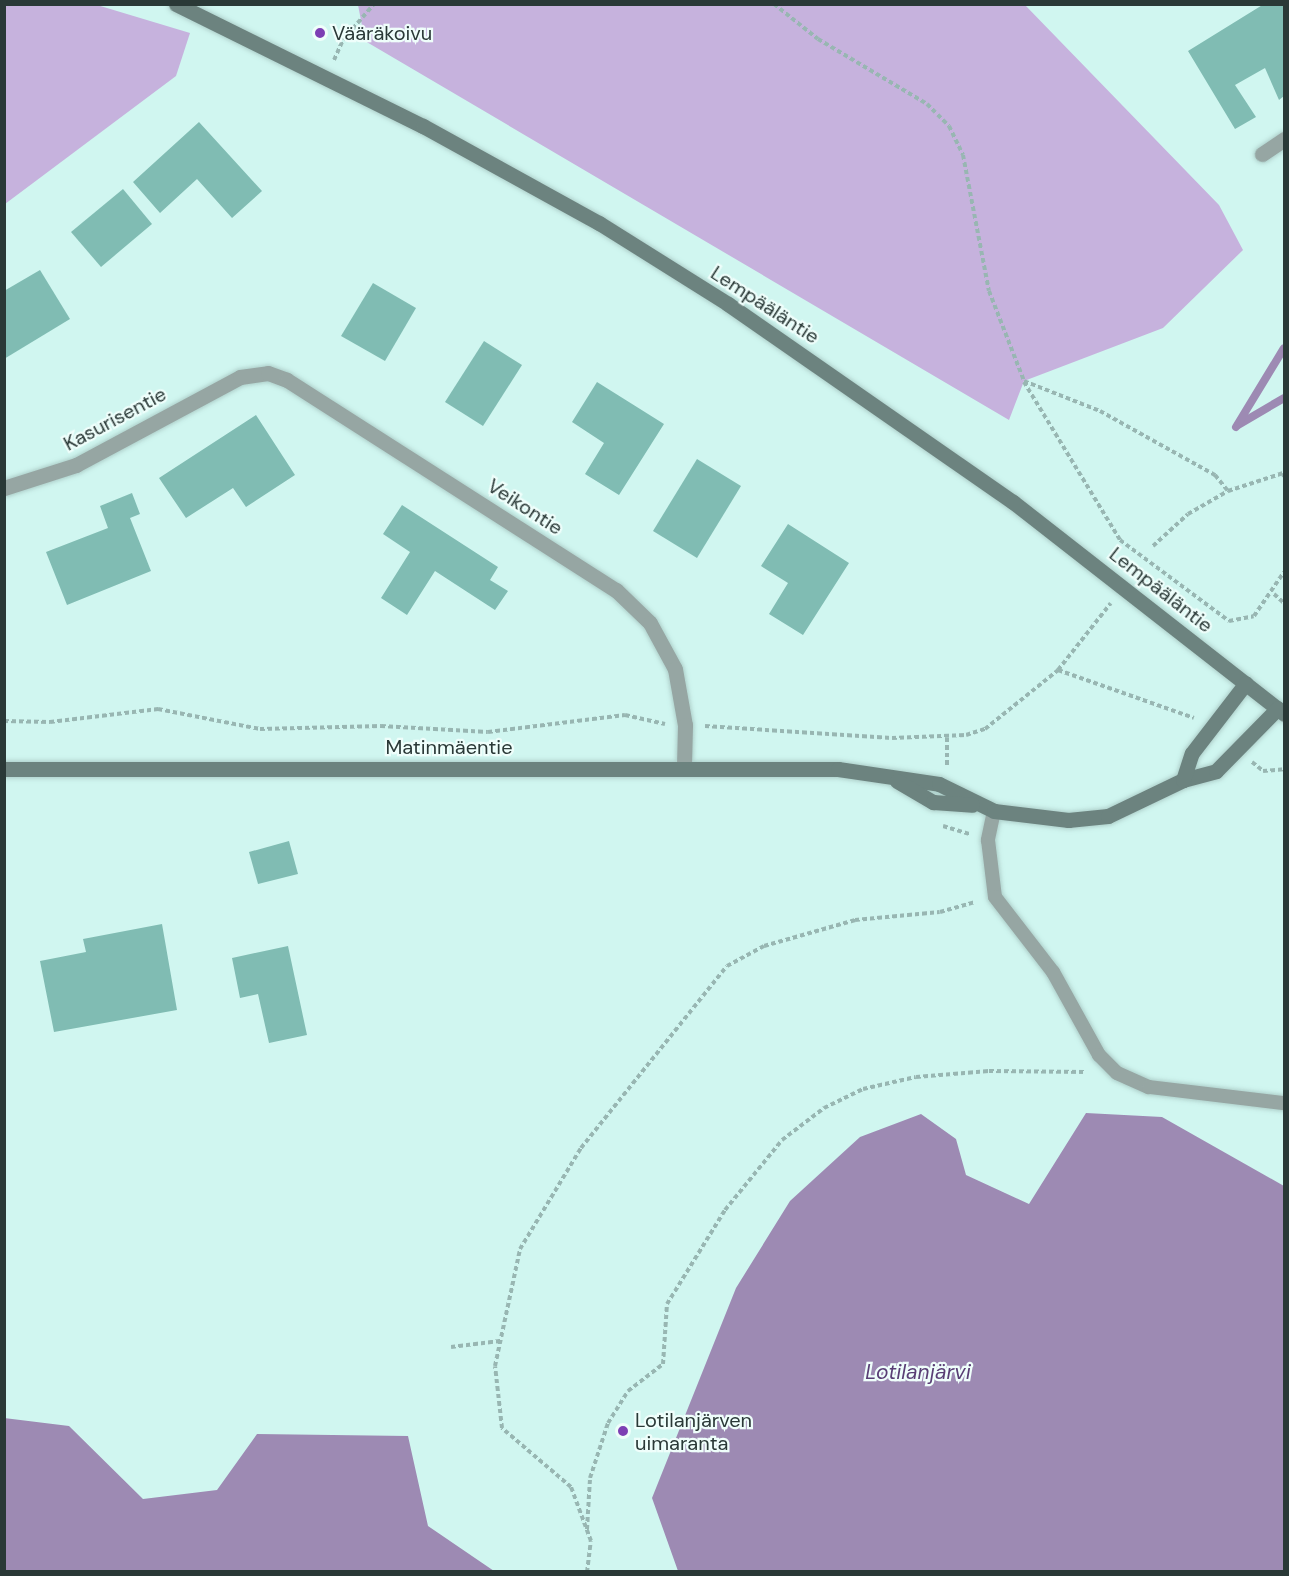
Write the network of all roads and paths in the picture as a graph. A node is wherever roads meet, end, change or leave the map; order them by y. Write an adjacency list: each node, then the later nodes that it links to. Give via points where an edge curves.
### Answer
1 (176, 4): 4 (street, Lempääläntie)
2 (374, 4): 4 (path, via 344,40)
3 (774, 4): 8 (path, via 818,39 927,104 949,126 963,155 989,291)
4 (327, 77): 18 (street, Lempääläntie, via 599,223 728,304 1013,502)
5 (1284, 139): 6 (street)
6 (1262, 154)
7 (240, 377): 10 (street, Kasurisentie, via 76,465); 21 (street, Veikontie, via 268,373 287,380 616,590 650,624 665,647 682,691)
8 (1024, 381): 11 (path, via 1100,411 1215,475); 14 (path, via 1120,540 1229,621 1254,616)
9 (1284, 474): 11 (path)
10 (4, 488)
11 (1228, 492): 12 (path, via 1188,514)
12 (1153, 546)
13 (1284, 573): 14 (path)
14 (1274, 594): 16 (path)
15 (1111, 603): 17 (path)
16 (1284, 603)
17 (1058, 670): 21 (path, via 985,729 947,738); 22 (path, via 1190,715)
18 (1246, 683): 19 (street, Lempääläntie); 22 (street)
19 (1281, 711): 23 (street, Matinmäentie)
20 (4, 721): 21 (path, via 50,722 158,709 260,729 381,726 488,732 625,715)
21 (685, 726): 24 (street, Veikontie)
22 (1209, 728): 27 (street)
23 (1240, 752): 26 (path, via 1263,771); 27 (street, Matinmäentie, via 1216,771)
24 (684, 766): 25 (street, Matinmäentie); 28 (street, Matinmäentie, via 838,769 892,778 933,802 976,805)
25 (4, 769)
26 (1284, 769)
27 (1183, 780): 28 (street, Matinmäentie, via 1108,816 1068,820)
28 (993, 811): 29 (lane, via 988,840)
29 (994, 897): 30 (lane, via 1053,972 1099,1054); 32 (path, via 940,912 855,920 764,946 727,966 581,1148 520,1249)
30 (1117, 1073): 31 (lane, via 1149,1087); 34 (path, via 989,1071 916,1077 863,1089 824,1108 782,1140 725,1210 667,1304 663,1364 628,1391 608,1423 590,1478)
31 (1284, 1102)
32 (500, 1341): 33 (path); 34 (path, via 495,1366 502,1428 571,1487)
33 (451, 1347)
34 (587, 1531): 35 (path, via 591,1541)
35 (587, 1572)

